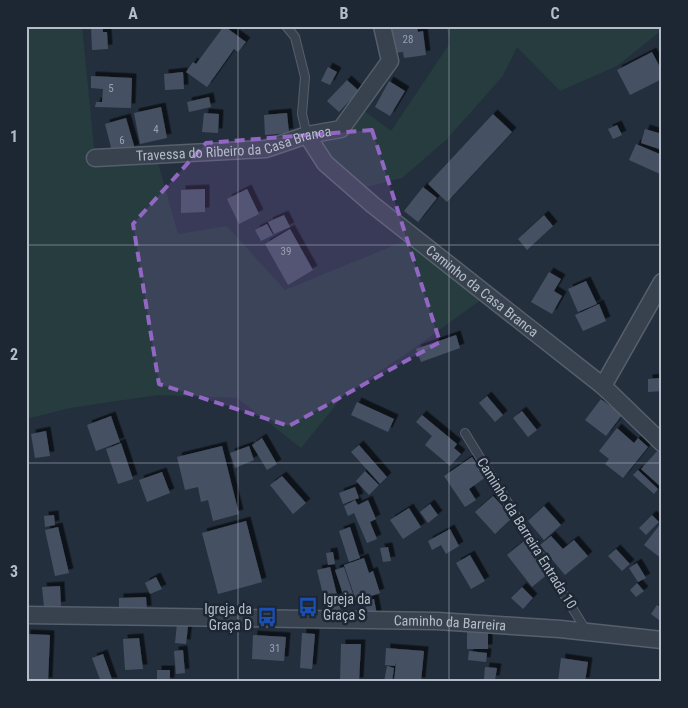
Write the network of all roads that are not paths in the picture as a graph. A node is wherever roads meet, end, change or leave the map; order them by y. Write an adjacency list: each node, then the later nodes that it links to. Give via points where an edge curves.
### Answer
1 (286, 26): 3 (lane, via 295,37 305,77 302,114)
2 (382, 26): 3 (street, Travessa do Ribeiro da Casa Branca, via 390,61 341,129)
3 (307, 136): 4 (street, Travessa do Ribeiro da Casa Branca, via 266,149); 6 (street, Caminho da Casa Branca, via 325,163 373,206)
4 (95, 158)
5 (662, 282): 6 (street)
6 (603, 386): 8 (street, Caminho da Casa Branca)
7 (465, 433): 10 (lane, Caminho da Barreira Entrada 10)
8 (662, 442)
9 (26, 615): 10 (street, Caminho da Barreira, via 437,621)
10 (588, 634): 11 (street, Caminho da Barreira)
11 (662, 640)

